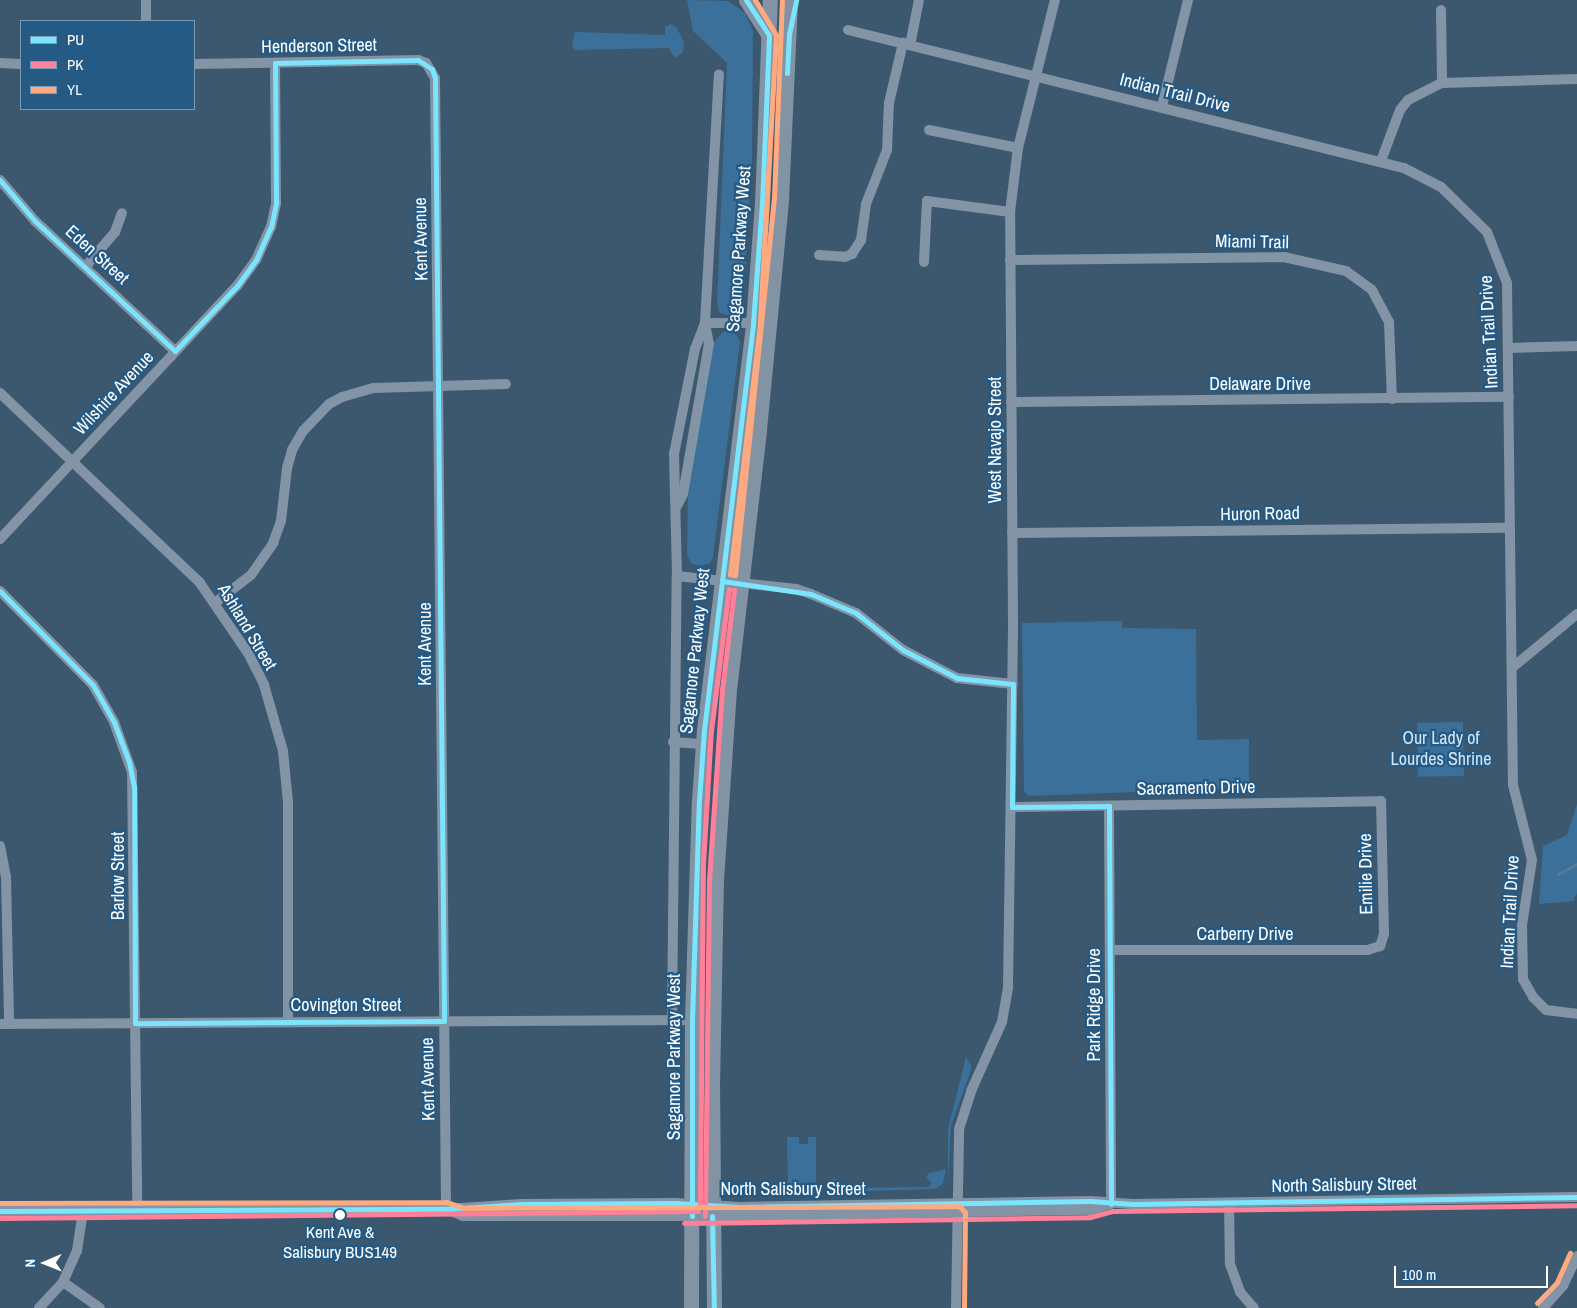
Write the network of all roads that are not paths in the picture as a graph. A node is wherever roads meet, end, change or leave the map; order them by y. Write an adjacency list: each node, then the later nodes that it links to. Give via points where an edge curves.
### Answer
1 (146, 0): 10 (street)
2 (746, 0): 13 (highway)
3 (770, 0): 13 (highway, Sagamore Parkway West)
4 (790, 0): 12 (highway, Sagamore Parkway West)
5 (796, 0): 12 (highway)
6 (919, 0): 14 (street)
7 (1055, 0): 20 (street, West Navajo Street)
8 (1188, 0): 24 (street)
9 (1440, 10): 23 (street)
10 (146, 20)
11 (848, 30): 14 (street, Indian Trail Drive)
12 (789, 34): 53 (highway, Sagamore Parkway West, via 781,199)
13 (769, 35): 36 (highway, Sagamore Parkway West)
14 (907, 44): 20 (street, Indian Trail Drive); 31 (street, via 889,103 887,150 866,204 861,240 852,254 845,257)
15 (0, 64): 16 (street)
16 (20, 64)
17 (195, 64): 18 (street, Henderson Street)
18 (275, 64): 21 (street, Henderson Street, via 418,60 426,63); 39 (street, Wilshire Avenue, via 276,203 271,227 256,260 237,286)
19 (719, 74): 35 (street)
20 (1036, 76): 24 (street, Indian Trail Drive); 26 (street, West Navajo Street)
21 (435, 78): 41 (street, Kent Avenue)
22 (1577, 79): 23 (street)
23 (1442, 83): 27 (street, via 1408,100 1400,110)
24 (1162, 106): 27 (street, Indian Trail Drive)
25 (929, 130): 26 (street)
26 (1018, 148): 29 (street, West Navajo Street)
27 (1381, 161): 38 (street, Indian Trail Drive, via 1431,179 1459,201 1487,232 1507,283)
28 (0, 180): 34 (street, Eden Street, via 35,221)
29 (1010, 212): 32 (street, West Navajo Street); 33 (street, via 928,201)
30 (122, 213): 34 (street, via 115,232)
31 (819, 255)
32 (1010, 260): 44 (street, Miami Trail, via 1284,257 1346,272 1372,290 1389,322); 45 (street, West Navajo Street)
33 (924, 262)
34 (86, 266): 39 (street, Eden Street)
35 (705, 323): 36 (street); 47 (street, via 708,361 683,494); 47 (street, via 695,349 674,454 673,489)
36 (753, 323): 52 (highway, Sagamore Parkway West)
37 (1577, 346): 38 (street)
38 (1509, 348): 43 (street, Indian Trail Drive)
39 (175, 351): 46 (street, Wilshire Avenue)
40 (506, 384): 41 (street)
41 (439, 386): 55 (street, via 383,387 355,392 329,404 315,417 292,450 281,521 273,543 251,575); 70 (street, Kent Avenue)
42 (0, 393): 46 (street, Ashland Street)
43 (1508, 397): 44 (street, Delaware Drive); 48 (street, Indian Trail Drive)
44 (1392, 399): 45 (street, Delaware Drive)
45 (1011, 402): 49 (street, West Navajo Street)
46 (73, 461): 50 (street, Wilshire Avenue); 55 (street, Ashland Street, via 200,582)
47 (677, 506): 51 (street)
48 (1509, 528): 49 (street, Huron Road); 57 (street, Indian Trail Drive)
49 (1012, 533): 58 (street, West Navajo Street)
50 (0, 539)
51 (677, 576): 52 (street); 59 (street)
52 (722, 581): 53 (street); 60 (highway, Sagamore Parkway West)
53 (742, 583): 58 (street, via 796,589 856,613 904,650 957,678); 83 (highway, Sagamore Parkway West, via 729,690 716,880)
54 (0, 591): 72 (street, Barlow Street, via 93,685 114,722 129,762 134,787)
55 (216, 602): 71 (street, Ashland Street, via 264,685 283,751 288,802)
56 (1577, 614): 57 (street)
57 (1512, 667): 67 (street, Indian Trail Drive, via 1513,785 1532,860 1522,925 1523,979 1532,997 1546,1010)
58 (1013, 684): 62 (street, West Navajo Street)
59 (673, 742): 60 (street); 68 (street)
60 (704, 744): 69 (highway, Sagamore Parkway West)
61 (1381, 801): 63 (street, Sacramento Drive); 65 (street, Emilie Drive, via 1384,934)
62 (1012, 806): 63 (street, Sacramento Drive); 78 (street, West Navajo Street, via 1008,987 1002,1022 962,1116)
63 (1108, 806): 66 (street, Park Ridge Drive)
64 (0, 846): 73 (street, via 6,876)
65 (1380, 946): 66 (street, Carberry Drive, via 1368,950)
66 (1110, 950): 76 (street, Park Ridge Drive)
67 (1577, 1014)
68 (672, 1020): 69 (street, Covington Street); 70 (street, Covington Street)
69 (692, 1020): 81 (highway, Sagamore Parkway West)
70 (444, 1021): 71 (street, Covington Street); 79 (street, Kent Avenue)
71 (288, 1022): 72 (street, Covington Street)
72 (135, 1023): 73 (street, Covington Street); 77 (street, Barlow Street)
73 (4, 1024)
74 (1577, 1197): 75 (street, North Salisbury Street)
75 (1229, 1203): 76 (street, North Salisbury Street); 92 (street, via 1230,1264 1240,1292)
76 (1111, 1204): 78 (street, North Salisbury Street, via 1090,1210)
77 (138, 1208): 79 (street, North Salisbury Street); 80 (street, North Salisbury Street)
78 (958, 1208): 83 (street, North Salisbury Street); 91 (street)
79 (446, 1209): 81 (street, North Salisbury Street, via 463,1216)
80 (83, 1210): 82 (street, North Salisbury Street); 86 (street, via 77,1251)
81 (692, 1210): 83 (street, North Salisbury Street); 89 (highway, Sagamore Parkway West)
82 (0, 1211)
83 (712, 1211): 90 (highway, Sagamore Parkway West)
84 (1577, 1256): 85 (street)
85 (1575, 1270): 93 (street)
86 (63, 1282): 87 (street); 88 (street)
87 (39, 1308)
88 (100, 1308)
89 (692, 1308)
90 (714, 1308)
91 (956, 1308)
92 (1254, 1308)
93 (1543, 1308)

